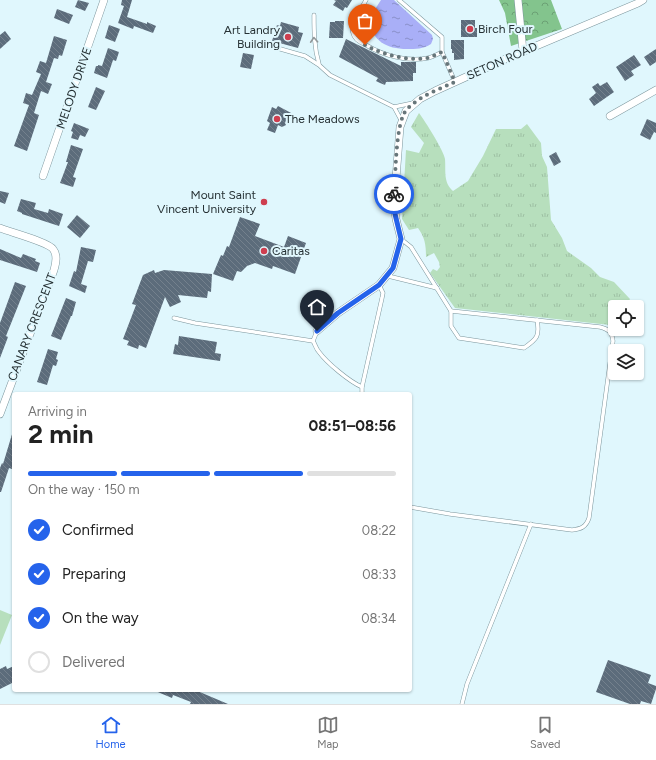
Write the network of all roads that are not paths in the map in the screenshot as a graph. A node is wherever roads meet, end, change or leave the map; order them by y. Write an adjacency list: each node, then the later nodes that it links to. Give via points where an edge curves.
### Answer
1 (104, 0): 17 (street, MELODY DRIVE)
2 (366, 0): 9 (lane, via 353,25 353,34 358,41 376,51 414,59 429,58)
3 (399, 0): 9 (lane, via 442,37)
4 (518, 0): 8 (street)
5 (643, 0): 8 (street, SETON ROAD)
6 (314, 15): 10 (lane, one-way to 6, via 315,51)
7 (277, 48): 10 (lane, via 305,56)
8 (523, 50): 11 (street, SETON ROAD)
9 (442, 52): 11 (lane)
10 (319, 65): 14 (lane, via 330,75)
11 (455, 82): 13 (street, SETON ROAD)
12 (656, 90): 15 (street)
13 (414, 103): 14 (lane); 16 (street, SETON ROAD)
14 (394, 107): 16 (lane)
15 (610, 116)
16 (402, 120): 19 (street, SETON ROAD, via 394,204)
17 (43, 176)
18 (0, 228): 30 (street, CANARY CRESCENT, via 46,244 54,249 57,258)
19 (401, 239): 20 (street, SETON ROAD, via 393,268); 22 (lane, via 411,247)
20 (387, 276): 21 (street, SETON ROAD); 22 (lane)
21 (379, 285): 26 (street, SETON ROAD); 28 (lane, via 383,292)
22 (437, 288): 23 (lane)
23 (451, 311): 25 (lane); 25 (lane, via 451,326 459,338 524,348 536,340 539,330)
24 (174, 318): 27 (lane)
25 (537, 320): 32 (lane, via 600,326 609,331 613,341 586,525 579,530 572,530)
26 (317, 331): 27 (lane)
27 (314, 340): 28 (lane, via 318,351 352,382)
28 (362, 387): 29 (lane)
29 (362, 392)
30 (0, 414)
31 (412, 507): 32 (lane)
32 (531, 524): 33 (lane, via 467,684)
33 (462, 704)

